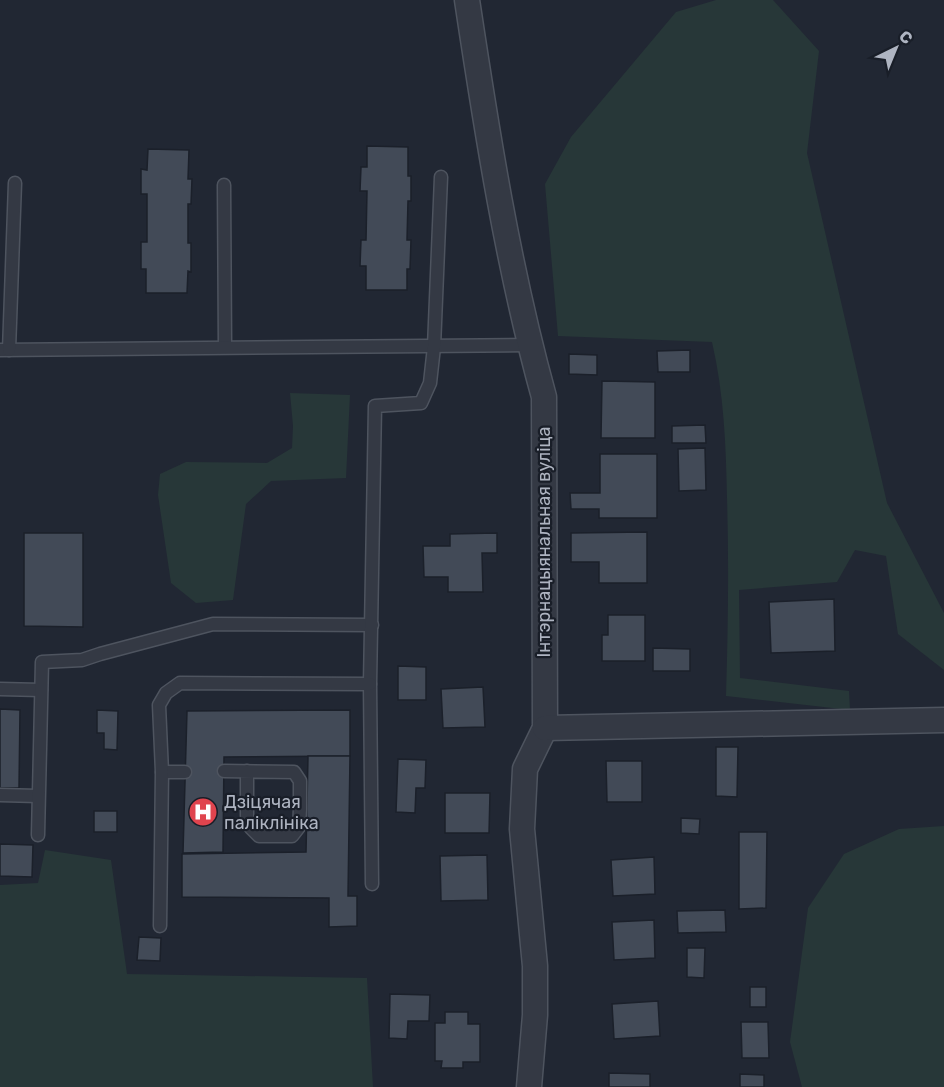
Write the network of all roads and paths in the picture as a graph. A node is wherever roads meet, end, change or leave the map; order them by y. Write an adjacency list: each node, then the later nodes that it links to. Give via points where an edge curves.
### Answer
1 (467, 0): 5 (street, Інтэрнацыянальная вуліца, via 486,130)
2 (441, 177): 7 (lane)
3 (15, 183): 8 (lane)
4 (224, 185): 6 (lane)
5 (529, 345): 7 (lane); 14 (street, Інтэрнацыянальная вуліца, via 544,397)
6 (225, 347): 7 (lane); 8 (lane)
7 (434, 347): 9 (lane, via 430,382 421,403 375,406)
8 (4, 350)
9 (372, 625): 10 (lane); 12 (lane, via 213,624 82,660 42,662)
10 (370, 684): 17 (lane, via 180,683 165,693 159,705); 22 (lane)
11 (0, 689): 12 (lane)
12 (41, 690): 20 (lane)
13 (944, 720): 14 (street)
14 (545, 728): 24 (street, Інтэрнацыянальная вуліца, via 525,769 522,829 535,966)
15 (224, 771): 16 (lane)
16 (247, 771): 16 (lane, via 247,820 251,828 259,836 292,837 299,827 300,808 300,781 294,772)
17 (162, 772): 18 (lane); 23 (lane)
18 (185, 772)
19 (0, 795): 20 (lane)
20 (38, 796): 21 (lane)
21 (38, 835)
22 (372, 884)
23 (160, 926)
24 (529, 1087)

